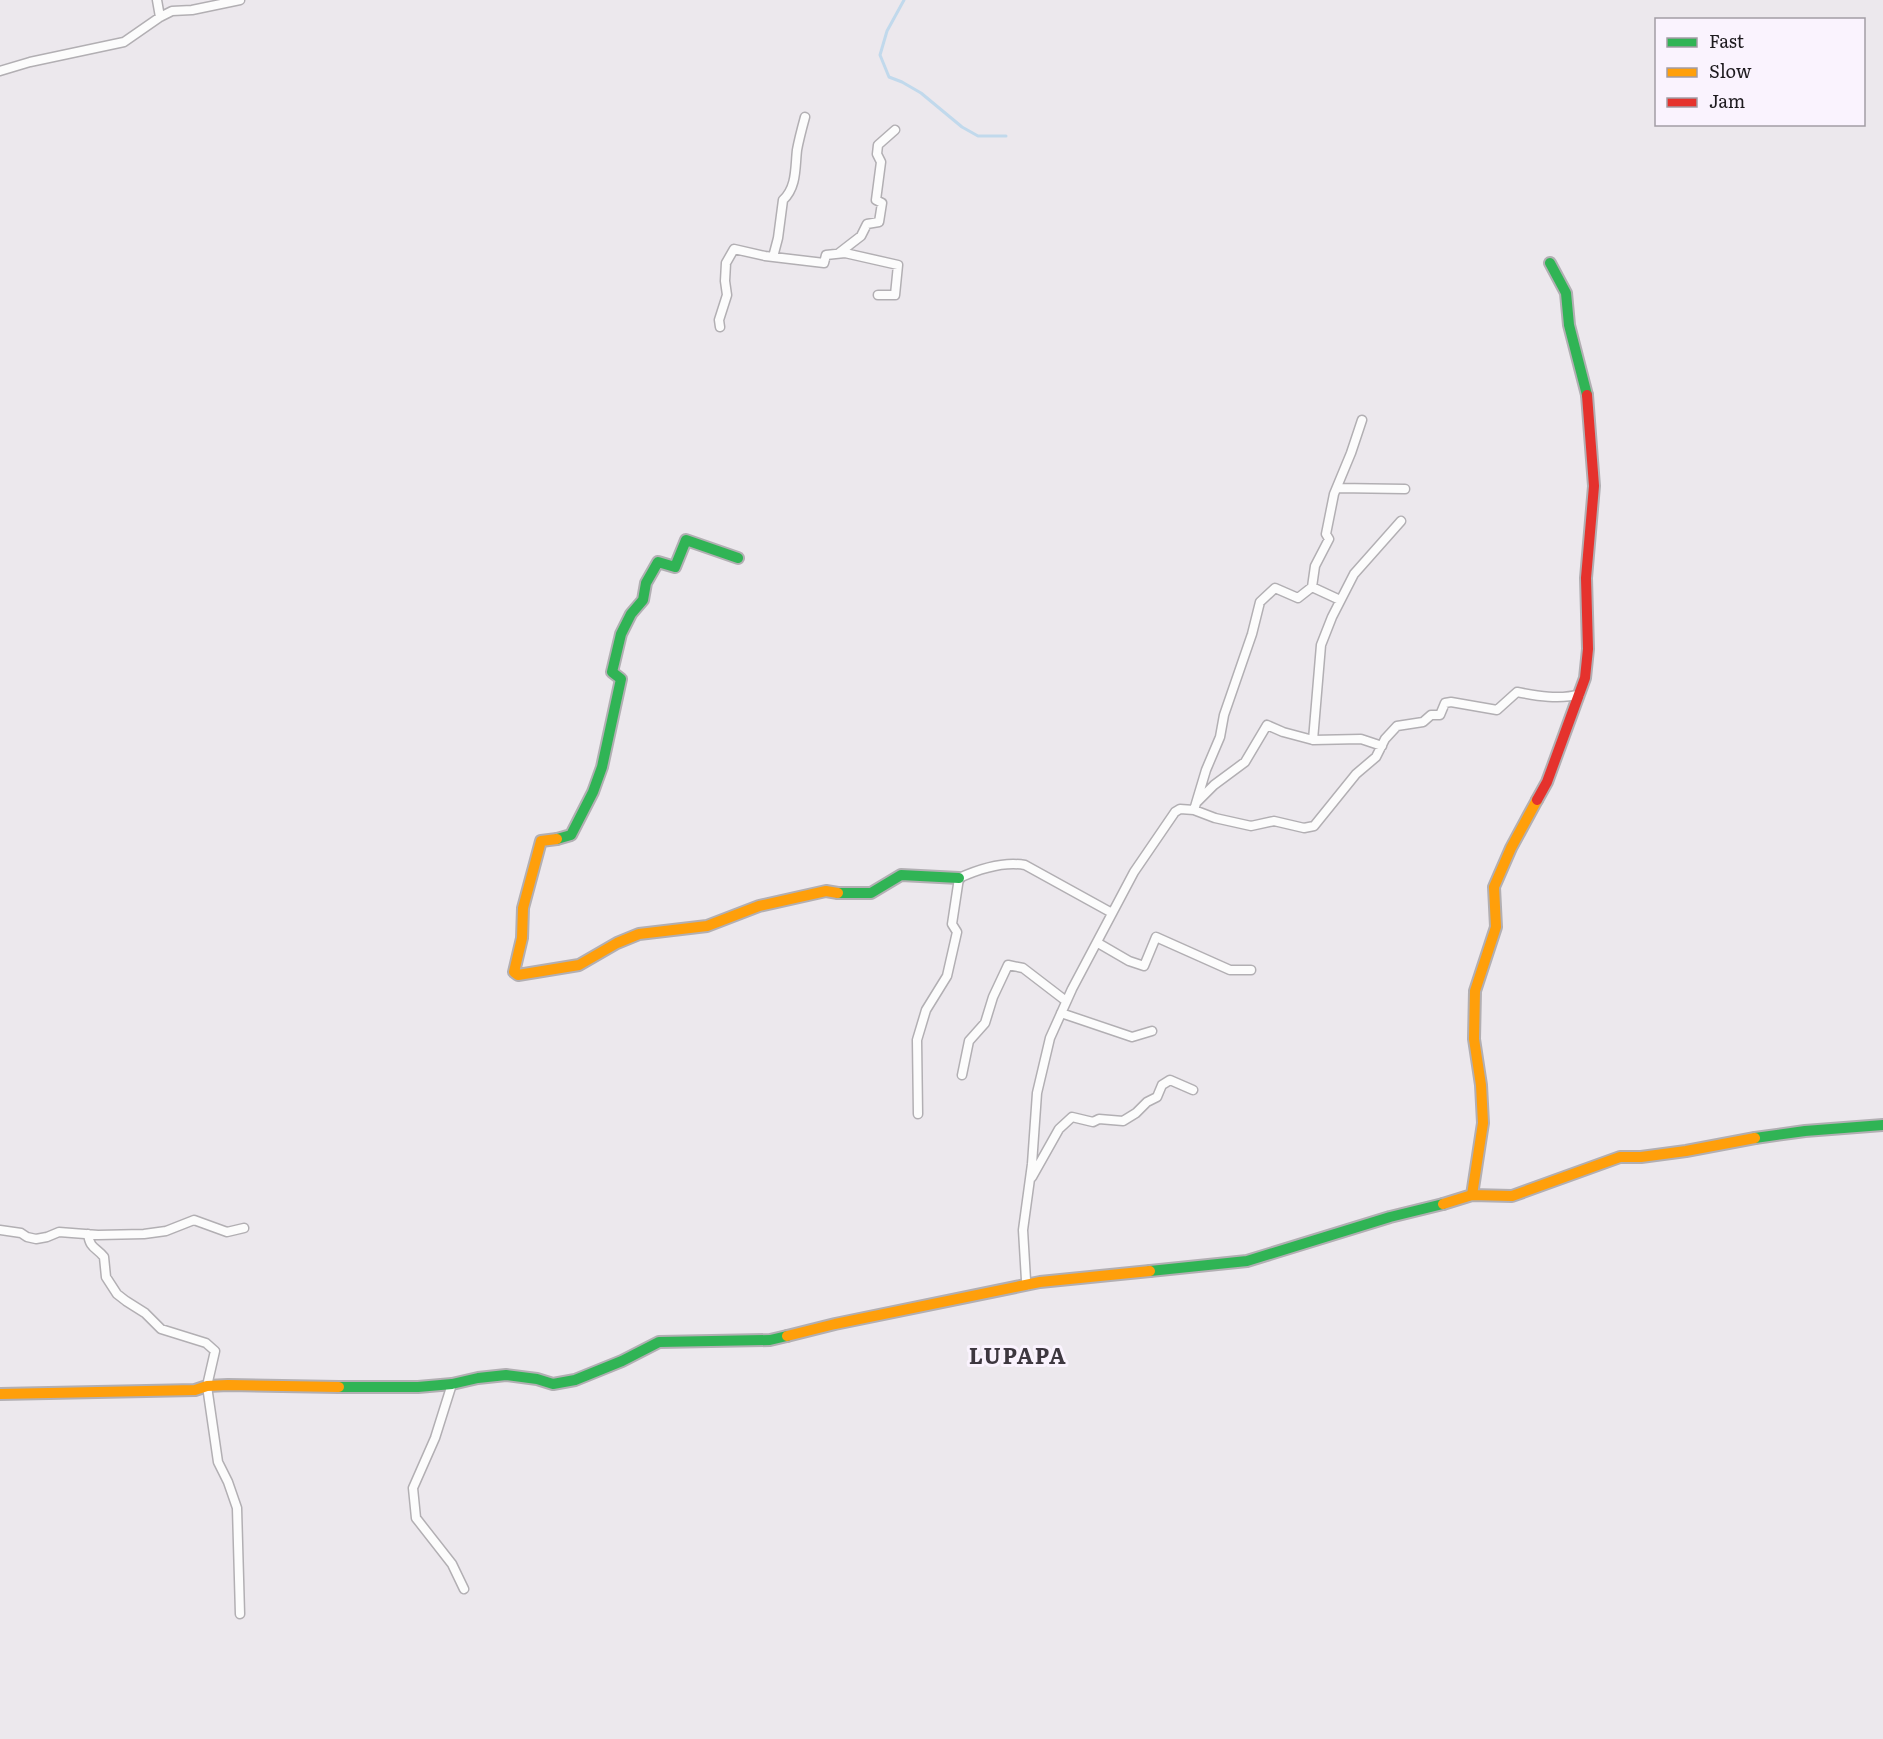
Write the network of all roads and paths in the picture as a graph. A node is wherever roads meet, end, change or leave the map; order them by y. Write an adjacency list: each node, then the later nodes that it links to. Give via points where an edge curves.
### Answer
1 (157, 0): 3 (street)
2 (240, 0): 3 (street, via 172,11)
3 (160, 17): 4 (street, via 123,42)
4 (0, 71)
5 (805, 117): 8 (street, via 794,181 783,200)
6 (895, 130): 7 (street, via 878,145 882,162 876,200 882,203 879,222 867,224 861,236)
7 (839, 254): 8 (street, via 826,255 825,262); 10 (street, via 898,265 895,295)
8 (773, 257): 11 (street, via 734,249 726,263 727,294)
9 (1550, 263): 19 (street, via 1566,293 1569,325 1588,397 1594,486 1586,578 1588,649)
10 (878, 295)
11 (720, 327)
12 (1362, 420): 13 (street)
13 (1337, 488): 14 (street); 17 (street, via 1326,534 1329,539 1315,566)
14 (1405, 489)
15 (1401, 521): 18 (street, via 1354,574)
16 (738, 558): 23 (street, via 686,540 675,567 658,562 654,565 643,600 621,634 612,672 621,679 603,767 571,835 541,842 523,909 522,938 514,972 526,975 579,965 639,934 707,926 759,906 826,891 871,893 901,875)
17 (1312, 587): 18 (street); 22 (street, via 1298,598 1275,588 1260,602)
18 (1340, 600): 20 (street, via 1321,645)
19 (1580, 694): 21 (street, via 1563,697 1517,692 1497,710 1452,702 1445,704 1440,715 1397,726); 35 (street, via 1547,782 1494,887 1496,927 1475,991 1474,1039 1483,1123)
20 (1313, 740): 21 (street, via 1361,739); 22 (street, via 1267,725 1245,762 1214,785)
21 (1382, 746): 22 (street, via 1377,757 1356,774 1314,826 1304,828 1274,821 1251,826 1215,818)
22 (1195, 806): 24 (street, via 1175,812 1134,872)
23 (959, 878): 24 (street, via 1011,863 1025,865); 32 (street, via 952,924 957,932 947,976 926,1010 917,1040)
24 (1112, 913): 25 (street)
25 (1098, 943): 26 (street, via 1144,966 1156,938 1230,970); 27 (street)
26 (1251, 970)
27 (1066, 1001): 28 (street); 30 (street, via 1023,968 1008,965 985,1023 969,1041)
28 (1060, 1013): 29 (street, via 1132,1037); 34 (street, via 1037,1093)
29 (1152, 1031)
30 (962, 1075)
31 (1193, 1090): 34 (street, via 1170,1080 1162,1085 1157,1097 1123,1121 1093,1122 1072,1117 1059,1129)
32 (918, 1114)
33 (1883, 1125): 35 (street, via 1805,1131 1686,1151 1620,1157 1512,1196)
34 (1029, 1182): 39 (street, via 1023,1230)
35 (1472, 1195): 39 (street, via 1247,1261)
36 (244, 1228): 38 (street, via 227,1233 194,1220 155,1233)
37 (0, 1230): 38 (street, via 36,1239 59,1232)
38 (88, 1234): 41 (street, via 94,1250 104,1257 106,1277 117,1294 161,1329 206,1343 215,1351)
39 (1029, 1285): 40 (street, via 770,1340 659,1342 575,1380 553,1384 506,1375)
40 (452, 1384): 41 (street, via 370,1388); 43 (street, via 435,1438 413,1488 416,1518 452,1564)
41 (207, 1386): 42 (street, via 184,1391); 44 (street, via 218,1462 237,1508)
42 (0, 1395)
43 (464, 1589)
44 (240, 1614)

